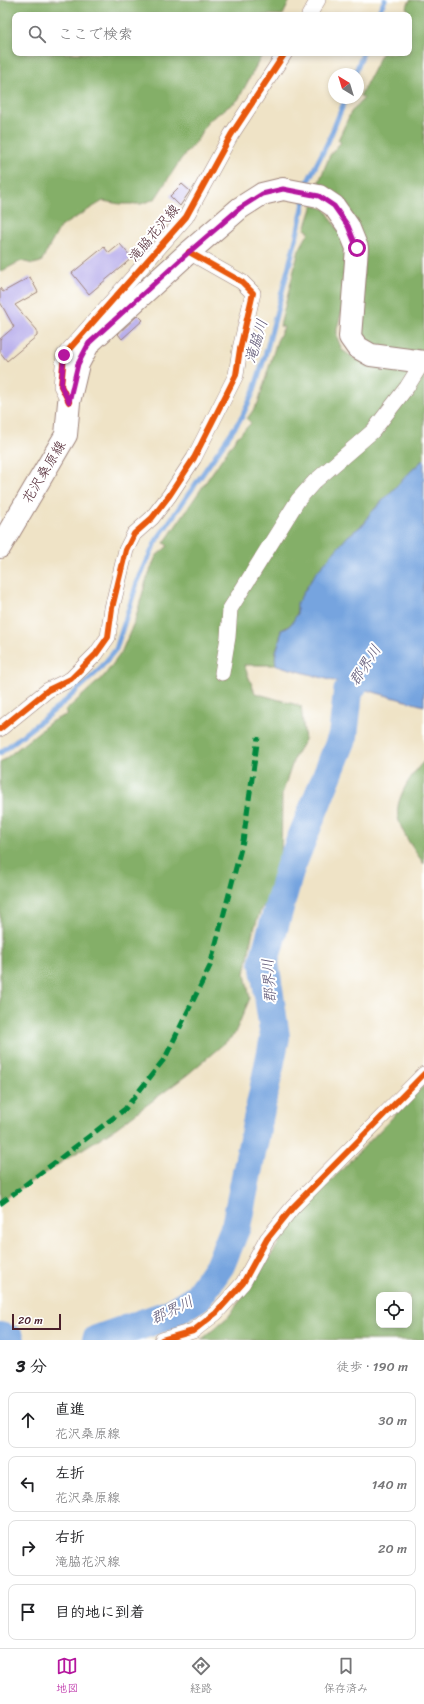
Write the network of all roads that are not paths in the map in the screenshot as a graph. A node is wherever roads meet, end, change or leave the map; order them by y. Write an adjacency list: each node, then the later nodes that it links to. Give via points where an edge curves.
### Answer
1 (318, 0): 2 (street)
2 (311, 12)
3 (283, 56): 6 (street, 滝脇花沢線, via 231,135 186,217 64,355 61,386)
4 (189, 252): 5 (main road, 花沢桑原線, via 240,208 262,194 283,189 319,196 334,206 348,226 357,248 350,337 357,347 371,355); 6 (main road, 花沢桑原線, via 89,343 78,364); 9 (street, via 242,282 253,293 236,375 194,458 156,512 134,534 126,550 108,637 96,654 71,678 48,690)
5 (423, 362): 8 (street, via 374,431 314,482 298,500 230,609)
6 (69, 402): 7 (main road, 花沢桑原線, via 66,435)
7 (0, 547)
8 (222, 673)
9 (0, 729)
10 (424, 1074): 11 (street, via 293,1207 267,1239 243,1283 216,1313 193,1331)
11 (162, 1340)

